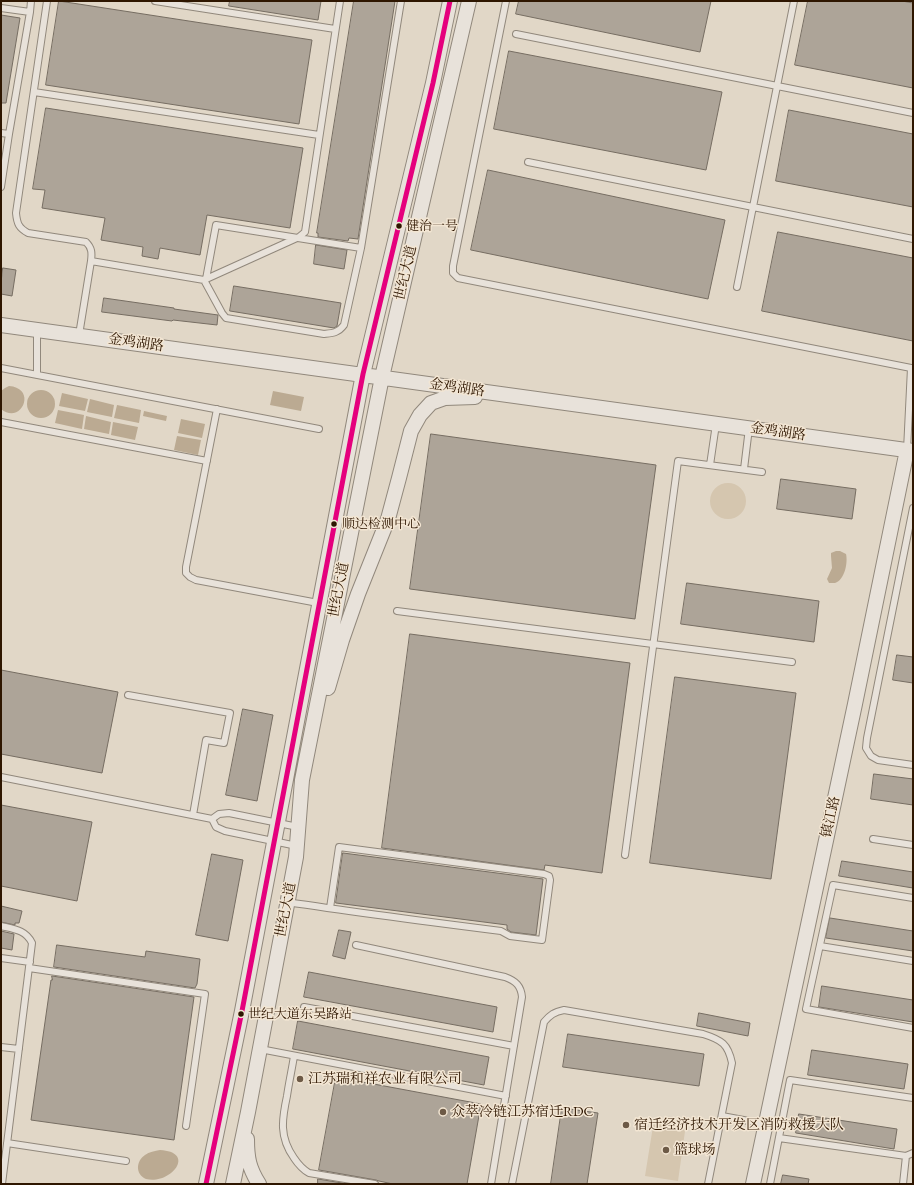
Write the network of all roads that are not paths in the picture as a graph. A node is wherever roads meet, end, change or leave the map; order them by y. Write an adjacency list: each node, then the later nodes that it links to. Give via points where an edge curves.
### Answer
1 (31, 1): 11 (lane)
2 (47, 1): 15 (lane)
3 (155, 1): 12 (lane)
4 (340, 1): 12 (lane)
5 (401, 1): 25 (lane)
6 (450, 1): 34 (street, 世纪大道, via 433,83)
7 (469, 1): 36 (street, 世纪大道)
8 (506, 1): 33 (lane, via 453,266 453,273 458,278)
9 (794, 1): 14 (lane)
10 (1, 8): 11 (lane)
11 (30, 12): 18 (lane)
12 (335, 29): 19 (lane)
13 (516, 34): 14 (lane)
14 (777, 86): 16 (lane); 22 (lane)
15 (34, 92): 19 (lane); 26 (lane, via 16,219 19,226 28,232 86,242 92,252)
16 (913, 113)
17 (1, 133): 18 (lane)
18 (9, 134): 21 (lane)
19 (319, 135): 23 (lane, via 305,232)
20 (528, 162): 22 (lane)
21 (1, 187)
22 (753, 207): 24 (lane); 28 (lane)
23 (299, 237): 25 (lane); 27 (lane); 27 (lane, via 216,225)
24 (913, 239)
25 (361, 248): 27 (lane, via 344,325 340,331 334,333 324,334 226,318)
26 (92, 261): 27 (lane); 31 (lane)
27 (205, 280)
28 (737, 287)
29 (1, 324): 30 (street, 金鸡湖路)
30 (37, 329): 31 (street, 金鸡湖路); 35 (lane)
31 (79, 335): 34 (street, 金鸡湖路)
32 (1, 368): 35 (lane)
33 (912, 368): 43 (lane)
34 (363, 374): 36 (street, 金鸡湖路); 49 (street, 世纪大道)
35 (37, 375): 38 (lane)
36 (382, 377): 37 (street, 金鸡湖路); 56 (street, 世纪大道)
37 (520, 396): 40 (street, 金鸡湖路); 56 (street, via 445,398 431,403 410,431 388,518 342,640)
38 (217, 409): 42 (lane); 44 (lane)
39 (1, 422): 44 (lane)
40 (716, 424): 41 (street, 金鸡湖路); 45 (lane)
41 (749, 428): 43 (street, 金鸡湖路); 46 (lane)
42 (319, 429)
43 (910, 450): 87 (street, 镇江路)
44 (207, 461): 49 (lane, via 186,573 196,580)
45 (710, 465): 46 (lane); 51 (lane, via 678,461)
46 (744, 469): 47 (lane)
47 (762, 472)
48 (913, 508): 54 (lane, via 866,748 871,756 878,760)
49 (318, 603): 59 (street, 世纪大道)
50 (397, 611): 51 (lane)
51 (654, 644): 52 (lane); 65 (lane)
52 (792, 662)
53 (128, 695): 57 (lane, via 230,713 224,743 206,740)
54 (913, 765)
55 (1, 777): 57 (lane)
56 (302, 780): 60 (street, 世纪大道)
57 (193, 815): 58 (lane)
58 (212, 819): 59 (lane, via 219,814 229,813); 62 (lane, via 216,827 225,831)
59 (277, 823): 60 (lane); 62 (street, 世纪大道)
60 (298, 827): 64 (street, 世纪大道)
61 (873, 839): 63 (lane)
62 (274, 841): 64 (lane); 76 (street, 世纪大道)
63 (913, 845)
64 (297, 846): 67 (street, 世纪大道)
65 (625, 855)
66 (913, 898): 71 (lane, via 833,885)
67 (288, 902): 68 (lane); 81 (street, 世纪大道)
68 (330, 908): 68 (lane, via 501,931 510,936 542,940 550,880 549,876 544,874 339,847)
69 (1, 926): 74 (lane, via 18,929 30,938)
70 (356, 945): 78 (lane, via 512,980 521,990 522,997)
71 (820, 946): 73 (lane); 77 (lane, via 806,1009)
72 (1, 958): 74 (lane)
73 (913, 961)
74 (30, 965): 80 (lane); 88 (lane, via 206,994)
75 (304, 1006): 78 (lane)
76 (242, 1011): 97 (street); 98 (street, 世纪大道)
77 (913, 1028)
78 (514, 1046): 83 (lane)
79 (1, 1047): 80 (lane)
80 (19, 1049): 90 (lane)
81 (260, 1049): 82 (lane); 85 (street, 世纪大道)
82 (294, 1056): 83 (lane); 101 (lane, via 282,1127 287,1149 301,1168 309,1173)
83 (506, 1096): 102 (lane)
84 (913, 1098): 91 (lane, via 790,1080)
85 (248, 1112): 99 (street, 世纪大道); 100 (street, via 247,1154 252,1172)
86 (722, 1116): 87 (lane); 103 (lane, via 732,1063 729,1051 715,1038 564,1010 556,1012 549,1016 541,1030); 104 (lane)
87 (765, 1124): 105 (street, 镇江路)
88 (186, 1126)
89 (1, 1133): 90 (lane)
90 (8, 1134): 92 (lane)
91 (779, 1138): 94 (lane); 106 (lane)
92 (7, 1143): 95 (lane); 96 (lane)
93 (913, 1153): 94 (lane)
94 (906, 1156): 107 (lane)
95 (126, 1161)
96 (2, 1184)
97 (200, 1184)
98 (206, 1184)
99 (233, 1184)
100 (259, 1184)
101 (375, 1184)
102 (491, 1184)
103 (512, 1184)
104 (708, 1184)
105 (753, 1184)
106 (770, 1184)
107 (903, 1184)

